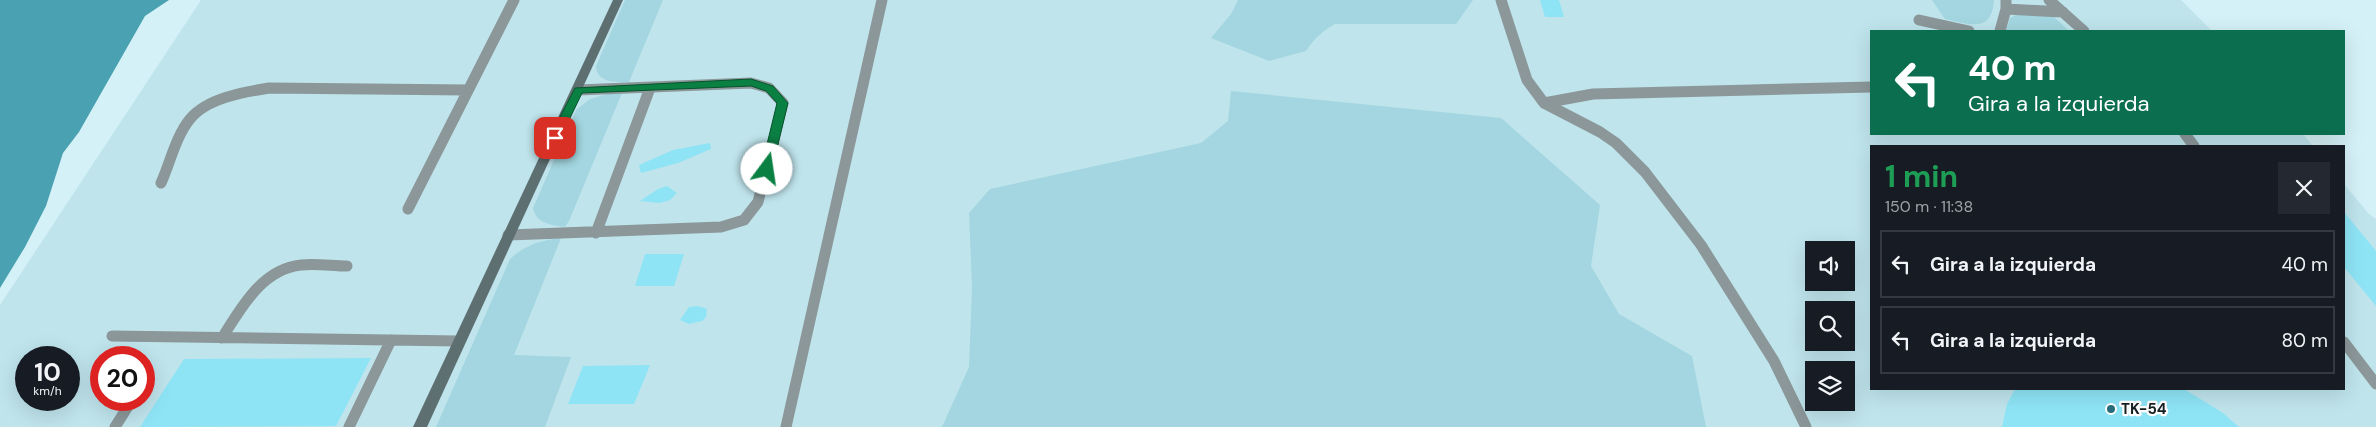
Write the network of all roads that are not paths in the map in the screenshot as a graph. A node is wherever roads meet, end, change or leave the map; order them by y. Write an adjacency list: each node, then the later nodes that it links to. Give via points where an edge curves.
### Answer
1 (514, 0): 14 (lane)
2 (618, 0): 15 (street)
3 (882, 0): 32 (lane)
4 (1501, 0): 16 (lane, via 1527,80)
5 (2049, 0): 7 (lane)
6 (2006, 5): 7 (lane); 10 (lane)
7 (2063, 12): 11 (lane)
8 (1919, 20): 9 (lane)
9 (1964, 30)
10 (2000, 30)
11 (2083, 30)
12 (1870, 87): 16 (lane, via 1593,94)
13 (650, 88): 15 (lane); 19 (lane); 19 (lane, via 751,83 769,88 783,103 758,202 744,220 721,227)
14 (467, 90): 17 (lane, via 269,88 243,92 190,119); 18 (lane)
15 (578, 90): 20 (street)
16 (1544, 103): 33 (lane, via 1600,132 1645,172 1701,246 1769,352)
17 (161, 184)
18 (408, 209)
19 (596, 233): 20 (lane)
20 (508, 235): 25 (street)
21 (347, 266): 23 (lane, via 299,265 283,270 248,298)
22 (112, 336): 23 (lane)
23 (222, 338): 24 (lane)
24 (392, 340): 25 (lane); 30 (lane)
25 (458, 341): 31 (street)
26 (2345, 343): 27 (lane)
27 (2376, 384)
28 (125, 411): 29 (lane)
29 (115, 427)
30 (349, 427)
31 (420, 427)
32 (786, 427)
33 (1806, 427)

